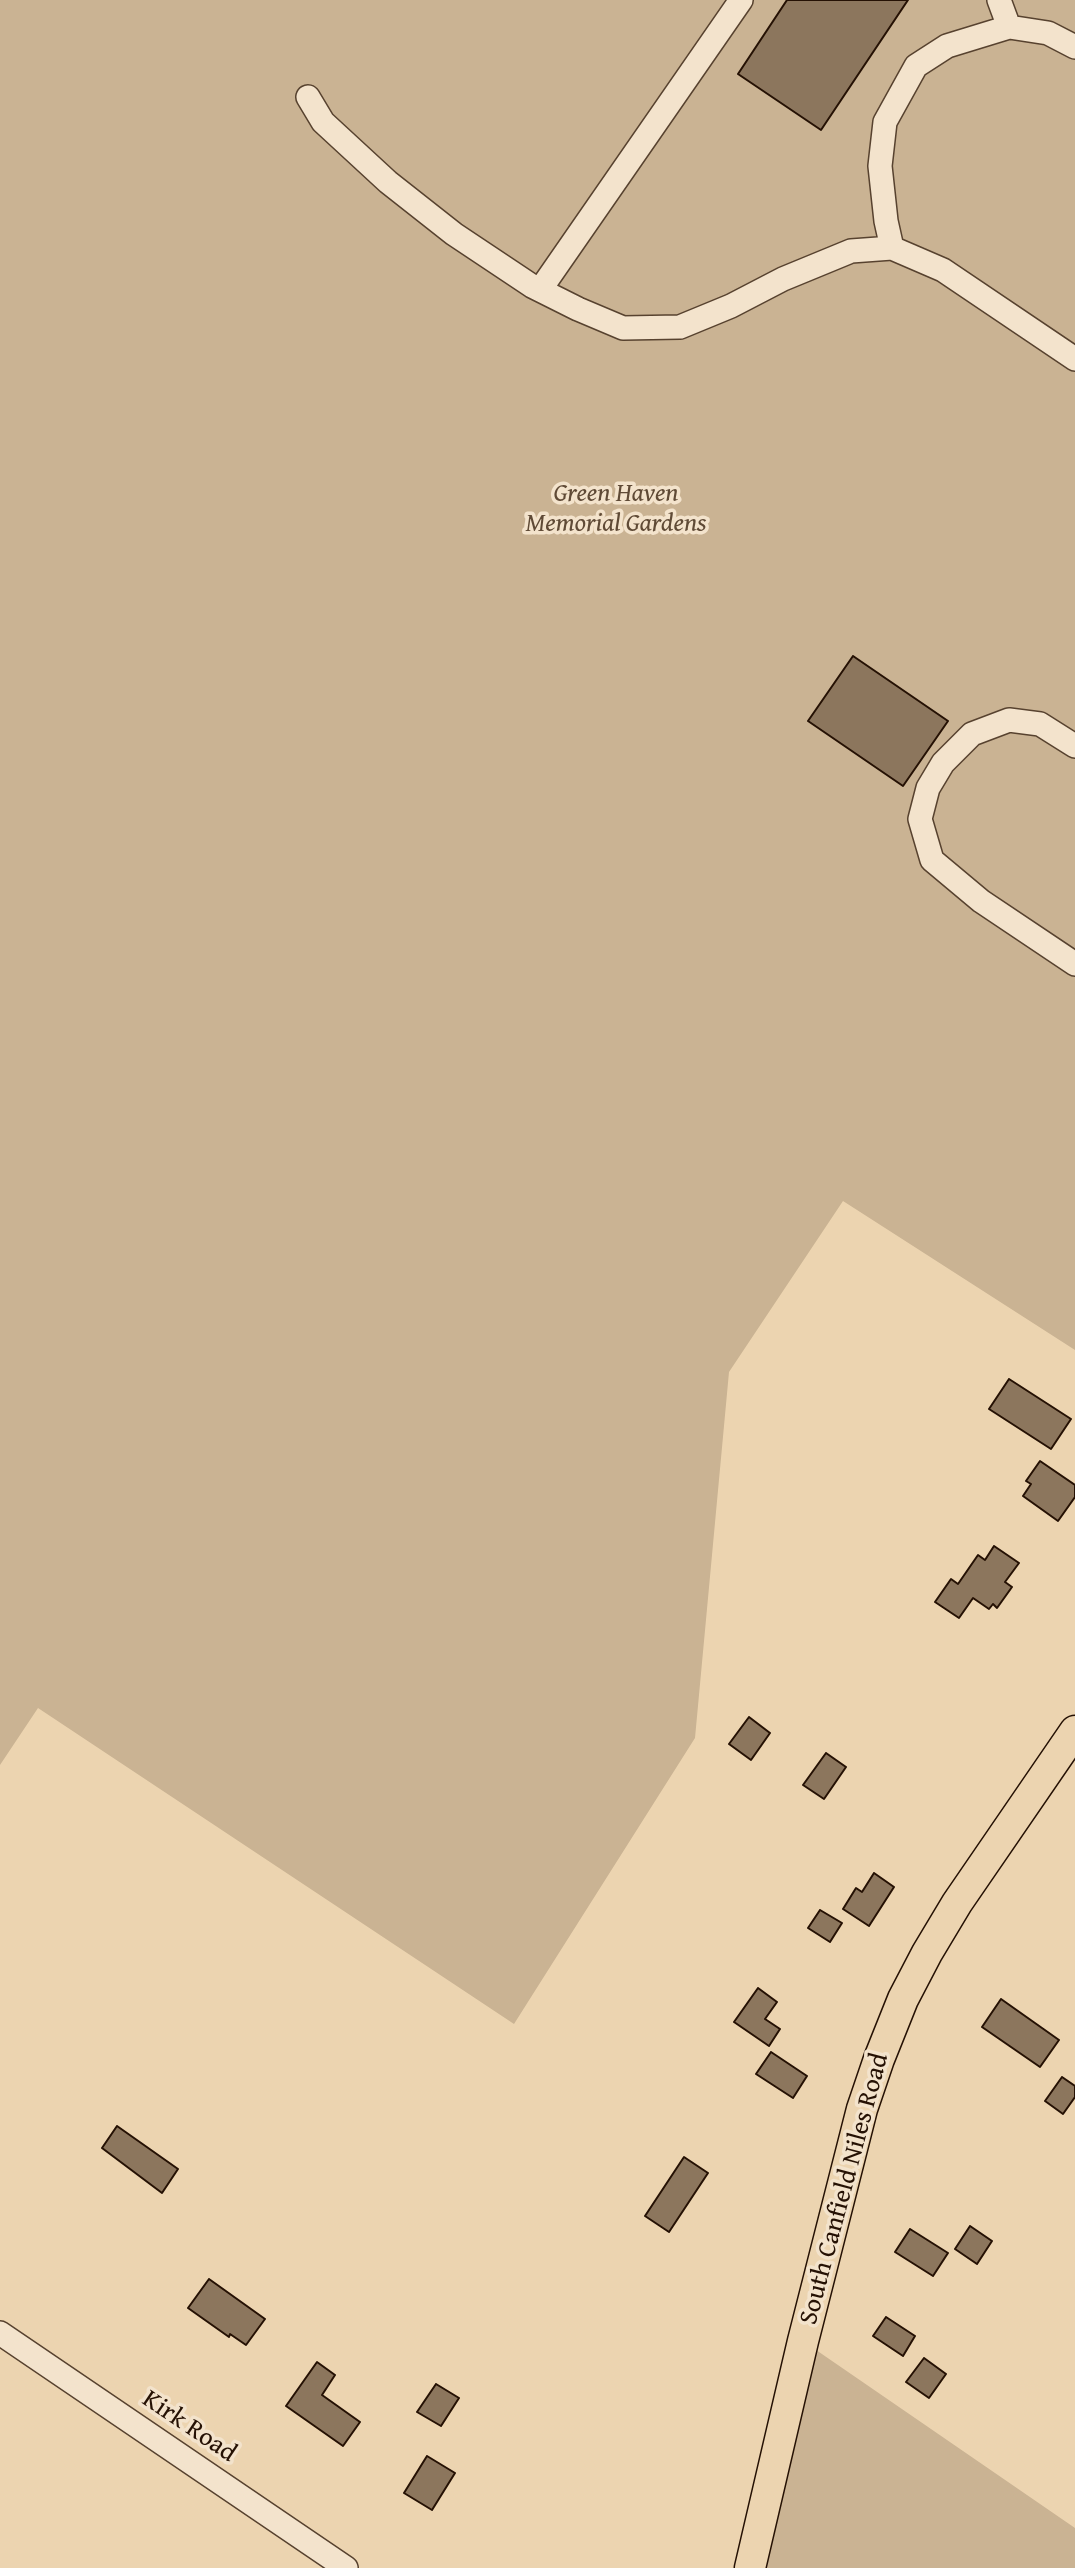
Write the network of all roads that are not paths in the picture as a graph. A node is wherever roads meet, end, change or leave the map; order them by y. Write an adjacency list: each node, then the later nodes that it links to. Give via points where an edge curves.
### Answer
1 (741, 0): 7 (street)
2 (999, 0): 3 (street)
3 (1010, 27): 4 (street, via 1048,33); 6 (street, via 947,46 916,66 885,122 880,166)
4 (1075, 47)
5 (308, 97): 7 (street, via 323,122 388,182 454,234)
6 (892, 248): 7 (street, via 851,251 680,327 622,328); 8 (street, via 943,270)
7 (540, 290)
8 (1075, 359)
9 (1075, 746): 10 (street, via 1040,724 1009,720 972,734 943,763 928,788 920,820 932,860 981,901)
10 (1075, 964)
11 (1075, 1731): 14 (main road, South Canfield Niles Road, via 927,1953 879,2059 852,2148)
12 (0, 2333): 13 (street, Kirk Road)
13 (346, 2568)
14 (750, 2568)

